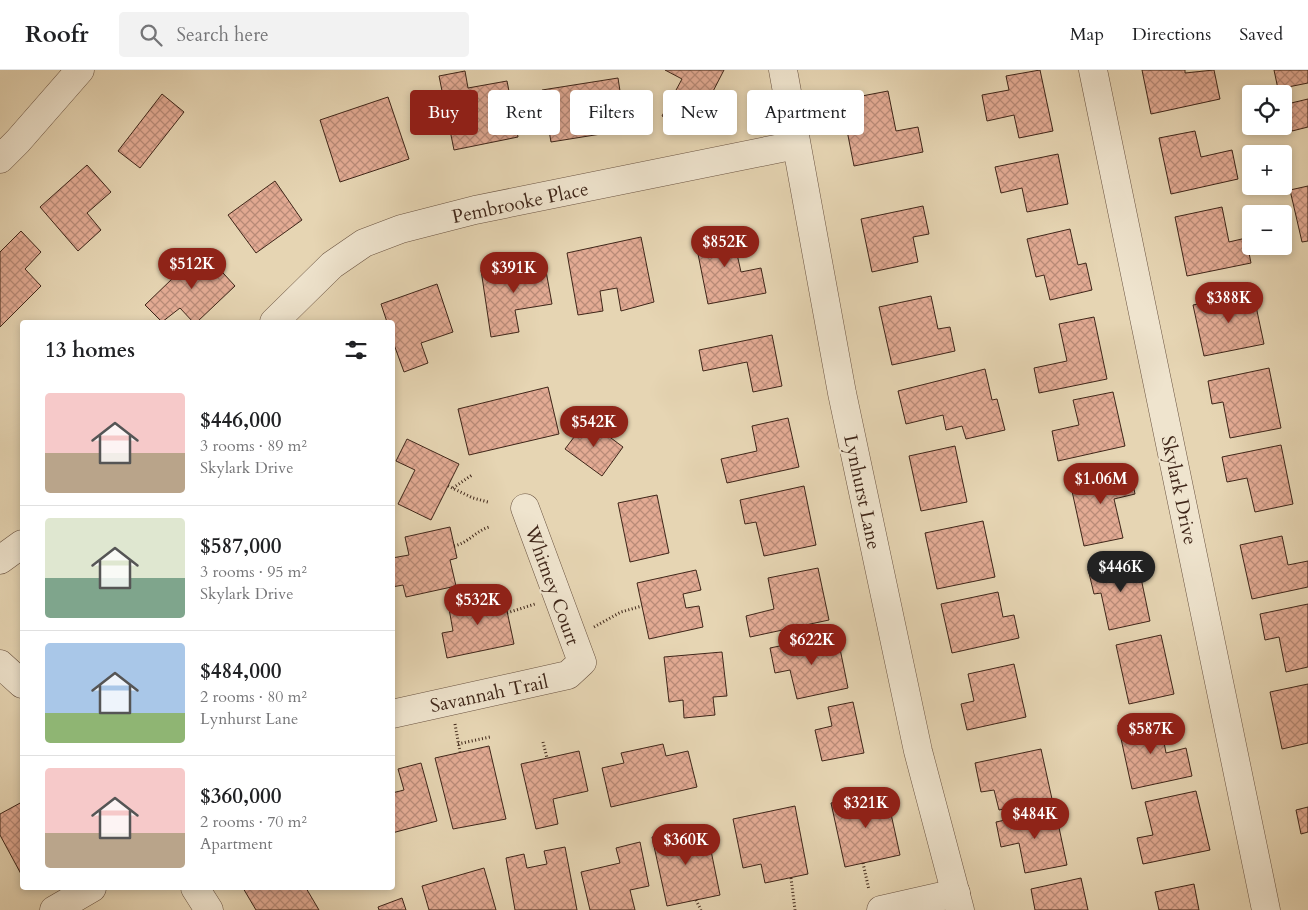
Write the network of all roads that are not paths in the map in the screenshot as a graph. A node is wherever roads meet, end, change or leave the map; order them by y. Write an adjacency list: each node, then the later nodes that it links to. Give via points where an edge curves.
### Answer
1 (80, 70): 5 (street)
2 (783, 70): 4 (street, Lynhurst Lane)
3 (1093, 70): 20 (street, Skylark Drive)
4 (796, 145): 6 (street, Pembrooke Place, via 476,210 401,229 364,243 332,265); 16 (street, Lynhurst Lane, via 842,392 916,742)
5 (0, 159)
6 (276, 320)
7 (525, 508): 10 (street, Whitney Court)
8 (20, 545): 9 (street)
9 (0, 560)
10 (582, 662): 13 (street, Savannah Trail, via 568,675)
11 (0, 664): 12 (street)
12 (20, 682)
13 (395, 713)
14 (89, 890): 18 (street)
15 (195, 890): 19 (street)
16 (958, 902): 17 (street)
17 (876, 903)
18 (54, 910)
19 (210, 910)
20 (1266, 910)

